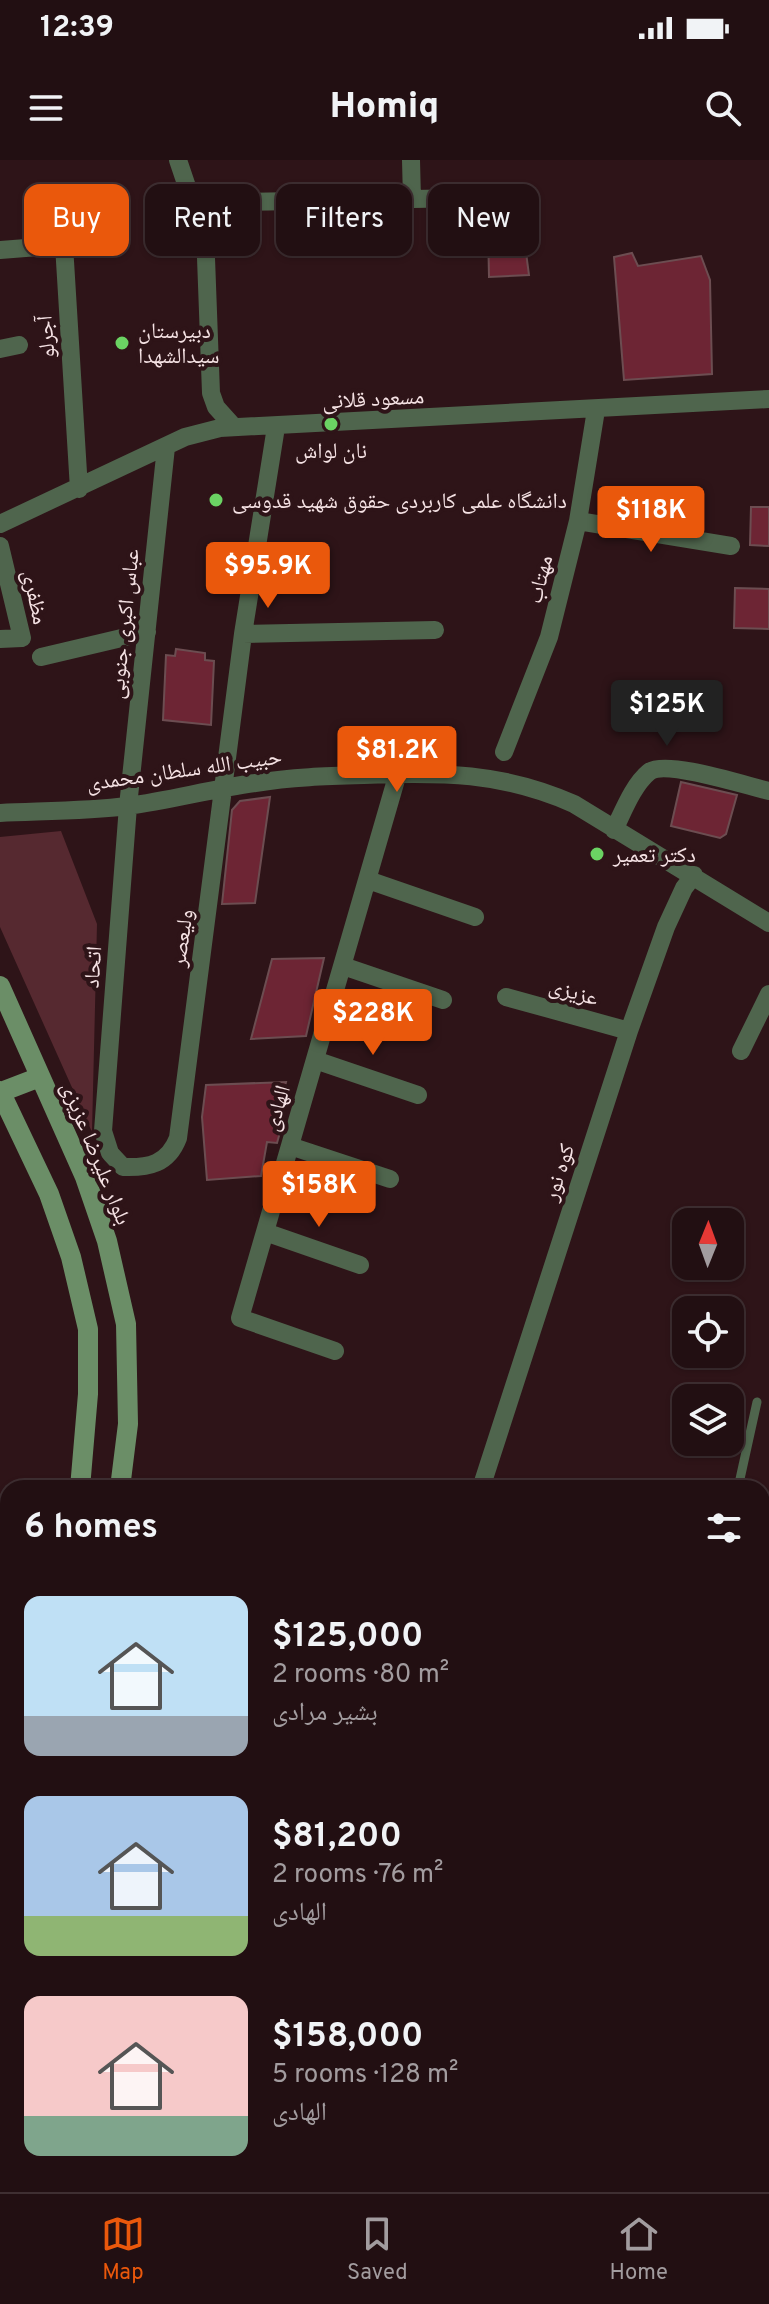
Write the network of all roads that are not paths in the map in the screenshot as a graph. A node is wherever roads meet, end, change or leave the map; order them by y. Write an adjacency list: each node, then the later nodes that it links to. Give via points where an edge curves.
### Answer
1 (178, 160): 3 (street)
2 (411, 160): 4 (street)
3 (185, 184)
4 (412, 184)
5 (412, 199): 6 (street)
6 (428, 199)
7 (0, 250): 14 (street, آجرلو, via 64,245)
8 (206, 256): 11 (street, via 211,393)
9 (769, 399): 10 (street, مسعود قلانی)
10 (596, 410): 12 (street, مسعود قلانی); 15 (street, مهتاب)
11 (234, 427): 12 (street, مسعود قلانی); 13 (street, مسعود قلانی, via 196,433)
12 (276, 427): 21 (street, ولیعصر)
13 (166, 447): 14 (street, مسعود قلانی); 20 (street, عباس اکبری جنوبی)
14 (79, 489): 16 (street, مسعود قلانی)
15 (578, 521): 18 (street); 24 (street, مهتاب, via 549,637)
16 (0, 524)
17 (0, 546): 22 (street, مظفری, via 22,638)
18 (731, 546)
19 (435, 630): 21 (street)
20 (147, 632): 23 (street, مظفری); 28 (street, عباس اکبری جنوبی)
21 (243, 634): 26 (street, ولیعصر)
22 (0, 639)
23 (41, 657)
24 (504, 752)
25 (398, 773): 26 (street, حبیب الله سلطان محمدی, via 301,777); 30 (street, حبیب الله سلطان محمدی, via 501,779 574,804); 32 (street, الهادی)
26 (225, 788): 28 (street, حبیب الله سلطان محمدی); 46 (street, ولیعصر, via 178,1138 174,1149 155,1165 123,1167 110,1153)
27 (769, 791): 30 (street, via 654,768 638,785)
28 (128, 806): 29 (street, حبیب الله سلطان محمدی); 46 (street, اتحاد)
29 (0, 813)
30 (614, 830): 31 (street, حبیب الله سلطان محمدی)
31 (694, 875): 34 (street, حبیب الله سلطان محمدی); 40 (street, کوه نور, via 666,927)
32 (368, 880): 33 (street); 35 (street, الهادی)
33 (475, 917)
34 (769, 923)
35 (343, 966): 39 (street); 42 (street, الهادی)
36 (0, 986): 43 (main road, بلوار علیرضا عزیزی)
37 (769, 994): 41 (street)
38 (506, 997): 40 (street, عزیزی)
39 (443, 1000)
40 (629, 1031): 55 (street, کوه نور)
41 (741, 1051)
42 (315, 1060): 45 (street); 47 (street, الهادی)
43 (40, 1077): 44 (main road); 54 (main road, بلوار علیرضا عزیزی, via 96,1207 126,1324 128,1424)
44 (0, 1092): 53 (main road, via 49,1194 88,1329)
45 (418, 1095)
46 (103, 1131)
47 (290, 1146): 48 (street); 49 (street, الهادی)
48 (390, 1179)
49 (265, 1232): 50 (street); 51 (street, الهادی, via 240,1318)
50 (360, 1265)
51 (335, 1351)
52 (757, 1402): 56 (lane)
53 (81, 1480)
54 (121, 1480)
55 (484, 1480)
56 (740, 1480)

